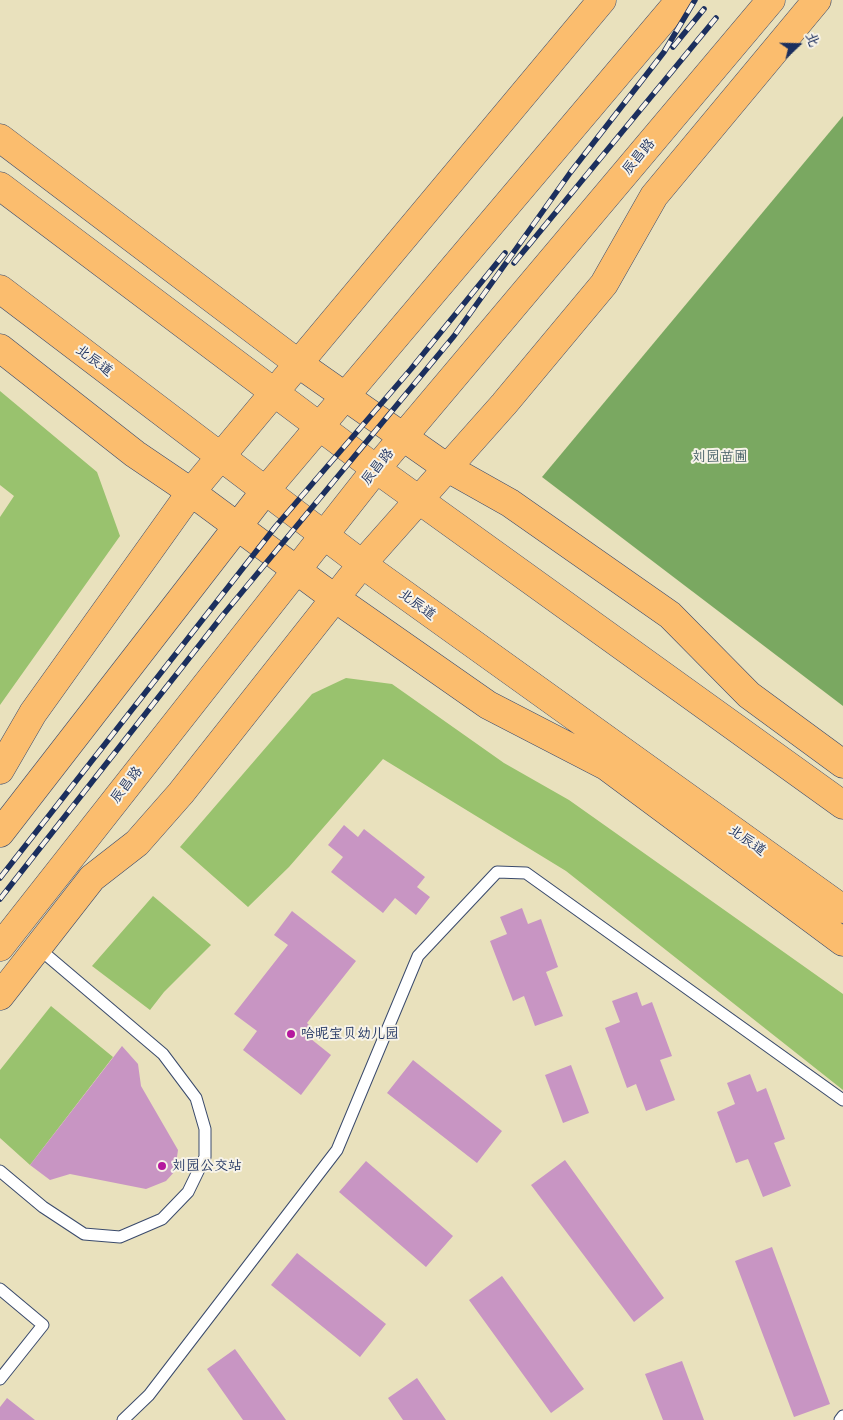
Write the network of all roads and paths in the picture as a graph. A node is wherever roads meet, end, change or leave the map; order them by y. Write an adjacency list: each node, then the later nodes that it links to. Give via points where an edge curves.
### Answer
1 (602, 0): 9 (main road)
2 (680, 0): 11 (main road)
3 (771, 0): 13 (main road, 辰昌路)
4 (817, 0): 15 (main road, via 654,196 604,284 504,404)
5 (0, 138): 9 (main road)
6 (0, 186): 10 (main road)
7 (0, 289): 14 (main road, 北辰道)
8 (0, 348): 18 (main road, via 135,454)
9 (299, 364): 10 (main road); 11 (main road)
10 (274, 392): 12 (main road); 14 (main road)
11 (346, 396): 12 (main road); 13 (main road)
12 (319, 427): 16 (main road); 17 (main road)
13 (402, 437): 15 (main road); 16 (main road, 辰昌路)
14 (220, 456): 17 (main road, 北辰道); 18 (main road)
15 (446, 467): 19 (main road); 25 (main road, via 510,502 670,615 749,695)
16 (376, 469): 19 (main road); 21 (main road, 辰昌路)
17 (265, 491): 20 (main road); 21 (main road, 北辰道)
18 (191, 492): 20 (main road); 26 (main road, via 38,706)
19 (418, 500): 22 (main road); 27 (main road)
20 (238, 526): 23 (main road); 28 (main road)
21 (323, 536): 22 (main road, 北辰道); 23 (main road, 辰昌路)
22 (362, 564): 24 (main road); 29 (main road, 北辰道)
23 (296, 570): 24 (main road); 31 (main road, 辰昌路)
24 (335, 597): 30 (main road, via 488,705 606,766); 32 (main road, via 181,793 137,843 92,878)
25 (843, 764)
26 (0, 770)
27 (843, 806)
28 (0, 833)
29 (843, 909)
30 (843, 942)
31 (0, 947)
32 (37, 947): 33 (main road); 35 (lane, via 163,1054 196,1098 205,1129 205,1157 188,1192 162,1220 120,1237 84,1234 43,1207)
33 (0, 996)
34 (843, 1100): 39 (lane, via 526,873 497,872 418,956 336,1150 149,1396)
35 (0, 1170)
36 (0, 1289): 37 (lane, via 43,1324)
37 (0, 1379)
38 (843, 1416): 40 (lane)
39 (122, 1420)
40 (840, 1420)

